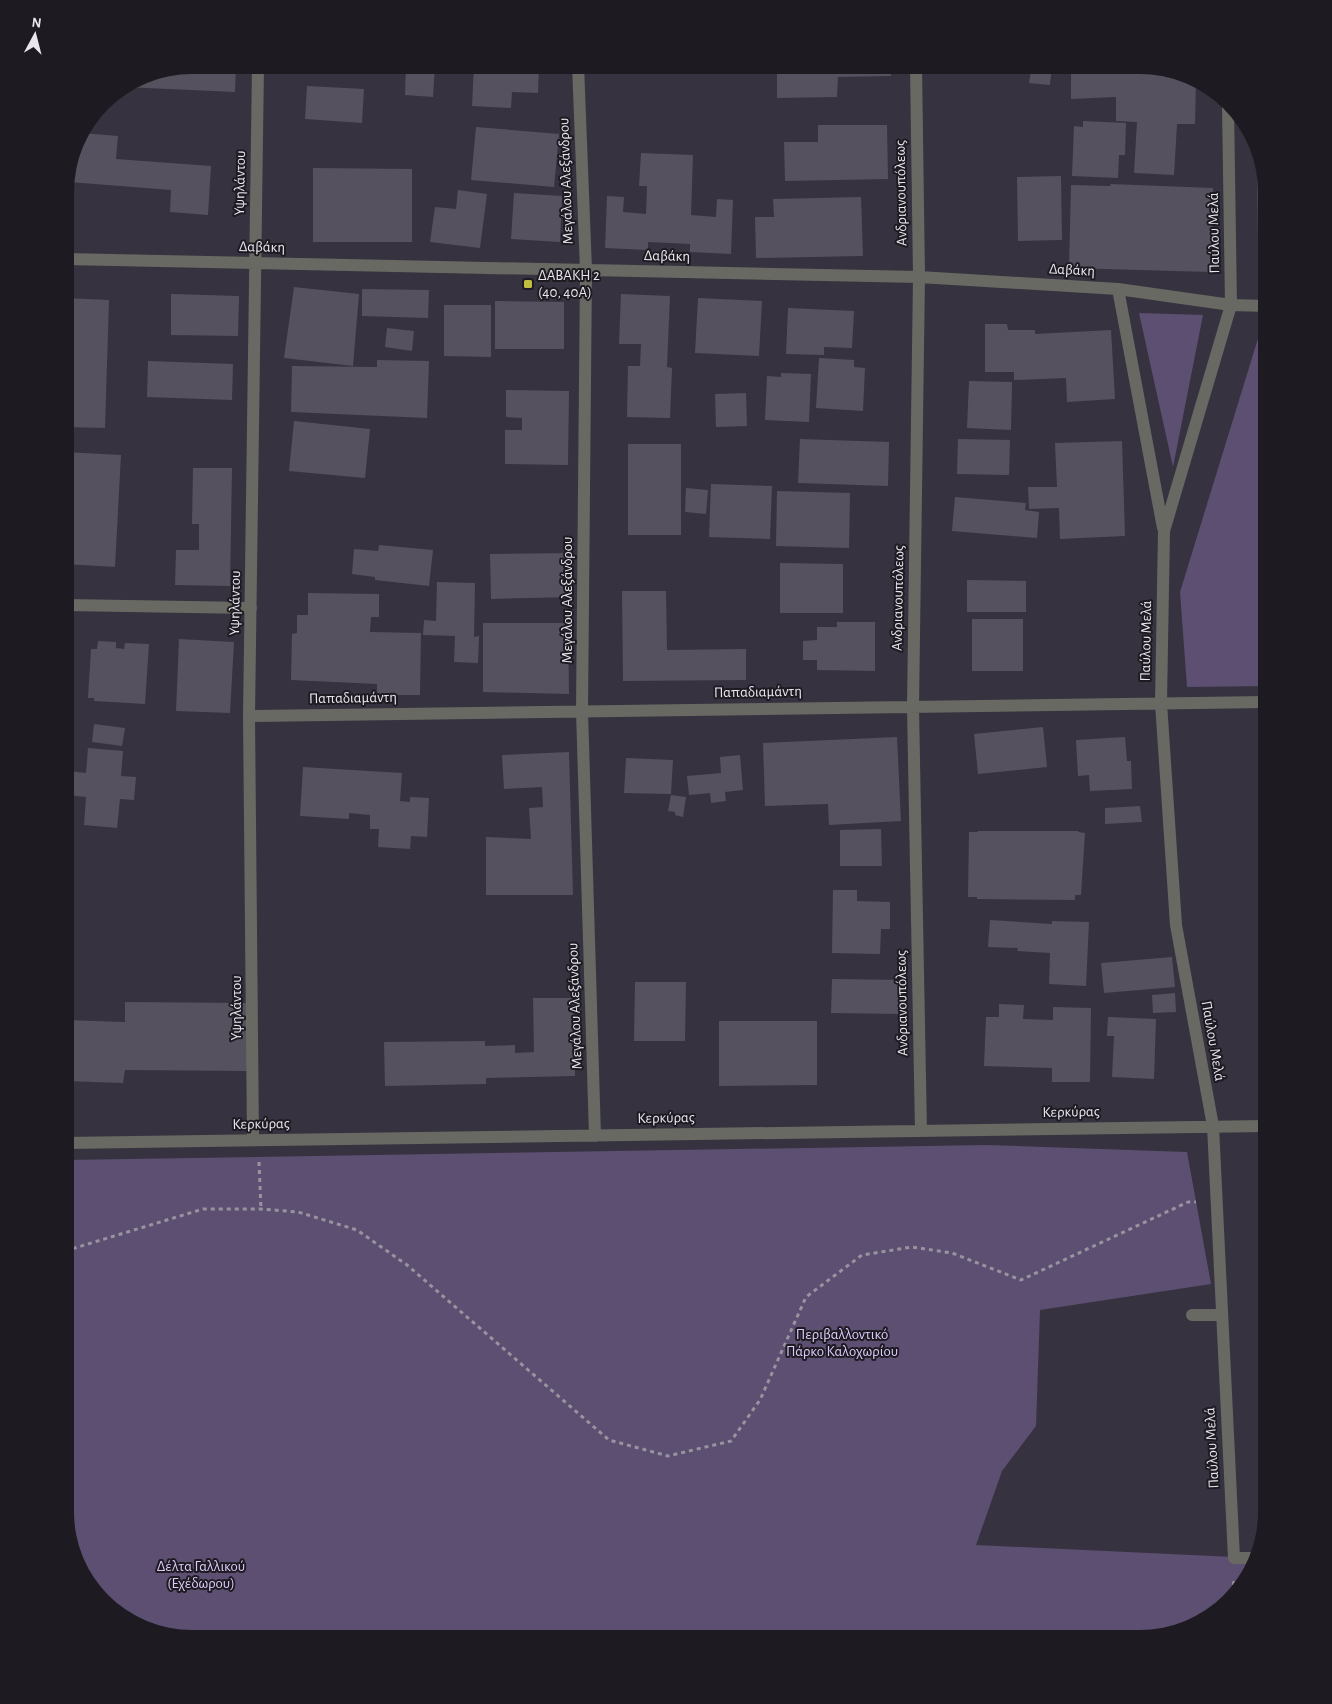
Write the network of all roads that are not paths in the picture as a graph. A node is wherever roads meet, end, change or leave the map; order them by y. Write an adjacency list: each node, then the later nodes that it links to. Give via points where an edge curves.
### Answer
1 (258, 74): 6 (street, Υψηλάντου)
2 (578, 74): 7 (street, Μεγάλου Αλεξάνδρου)
3 (916, 74): 8 (street, Ανδριανουπόλεως)
4 (1228, 113): 10 (street, Παύλου Μελά)
5 (74, 259): 6 (street, Δαβάκη)
6 (255, 263): 7 (street, Δαβάκη); 14 (street, Υψηλάντου)
7 (586, 270): 8 (street, Δαβάκη); 18 (street, Μεγάλου Αλεξάνδρου)
8 (919, 278): 9 (street, Δαβάκη); 17 (street, Ανδριανουπόλεως)
9 (1118, 289): 10 (street, Δαβάκη); 12 (street, Παύλου Μελά)
10 (1231, 306): 11 (street, Δαβάκη); 12 (street, Παύλου Μελά)
11 (1258, 306)
12 (1164, 531): 16 (street, Παύλου Μελά)
13 (74, 605): 14 (street)
14 (251, 608): 19 (street, Υψηλάντου)
15 (1258, 702): 16 (street, Παπαδιαμάντη)
16 (1161, 703): 17 (street, Παπαδιαμάντη); 20 (street, Παύλου Μελά, via 1176,925)
17 (913, 707): 18 (street, Παπαδιαμάντη); 22 (street, Ανδριανουπόλεως)
18 (582, 711): 19 (street, Παπαδιαμάντη); 23 (street, Μεγάλου Αλεξάνδρου)
19 (249, 716): 24 (street, Υψηλάντου)
20 (1212, 1126): 21 (street, Κερκύρας); 22 (street, Κερκύρας); 26 (street, Παύλου Μελά)
21 (1258, 1126)
22 (921, 1131): 23 (street, Κερκύρας)
23 (595, 1136): 24 (street, Κερκύρας)
24 (253, 1140): 25 (street, Κερκύρας)
25 (74, 1143)
26 (1222, 1315): 27 (street); 28 (street, Παύλου Μελά, via 1234,1558)
27 (1192, 1316)
28 (1248, 1558)

